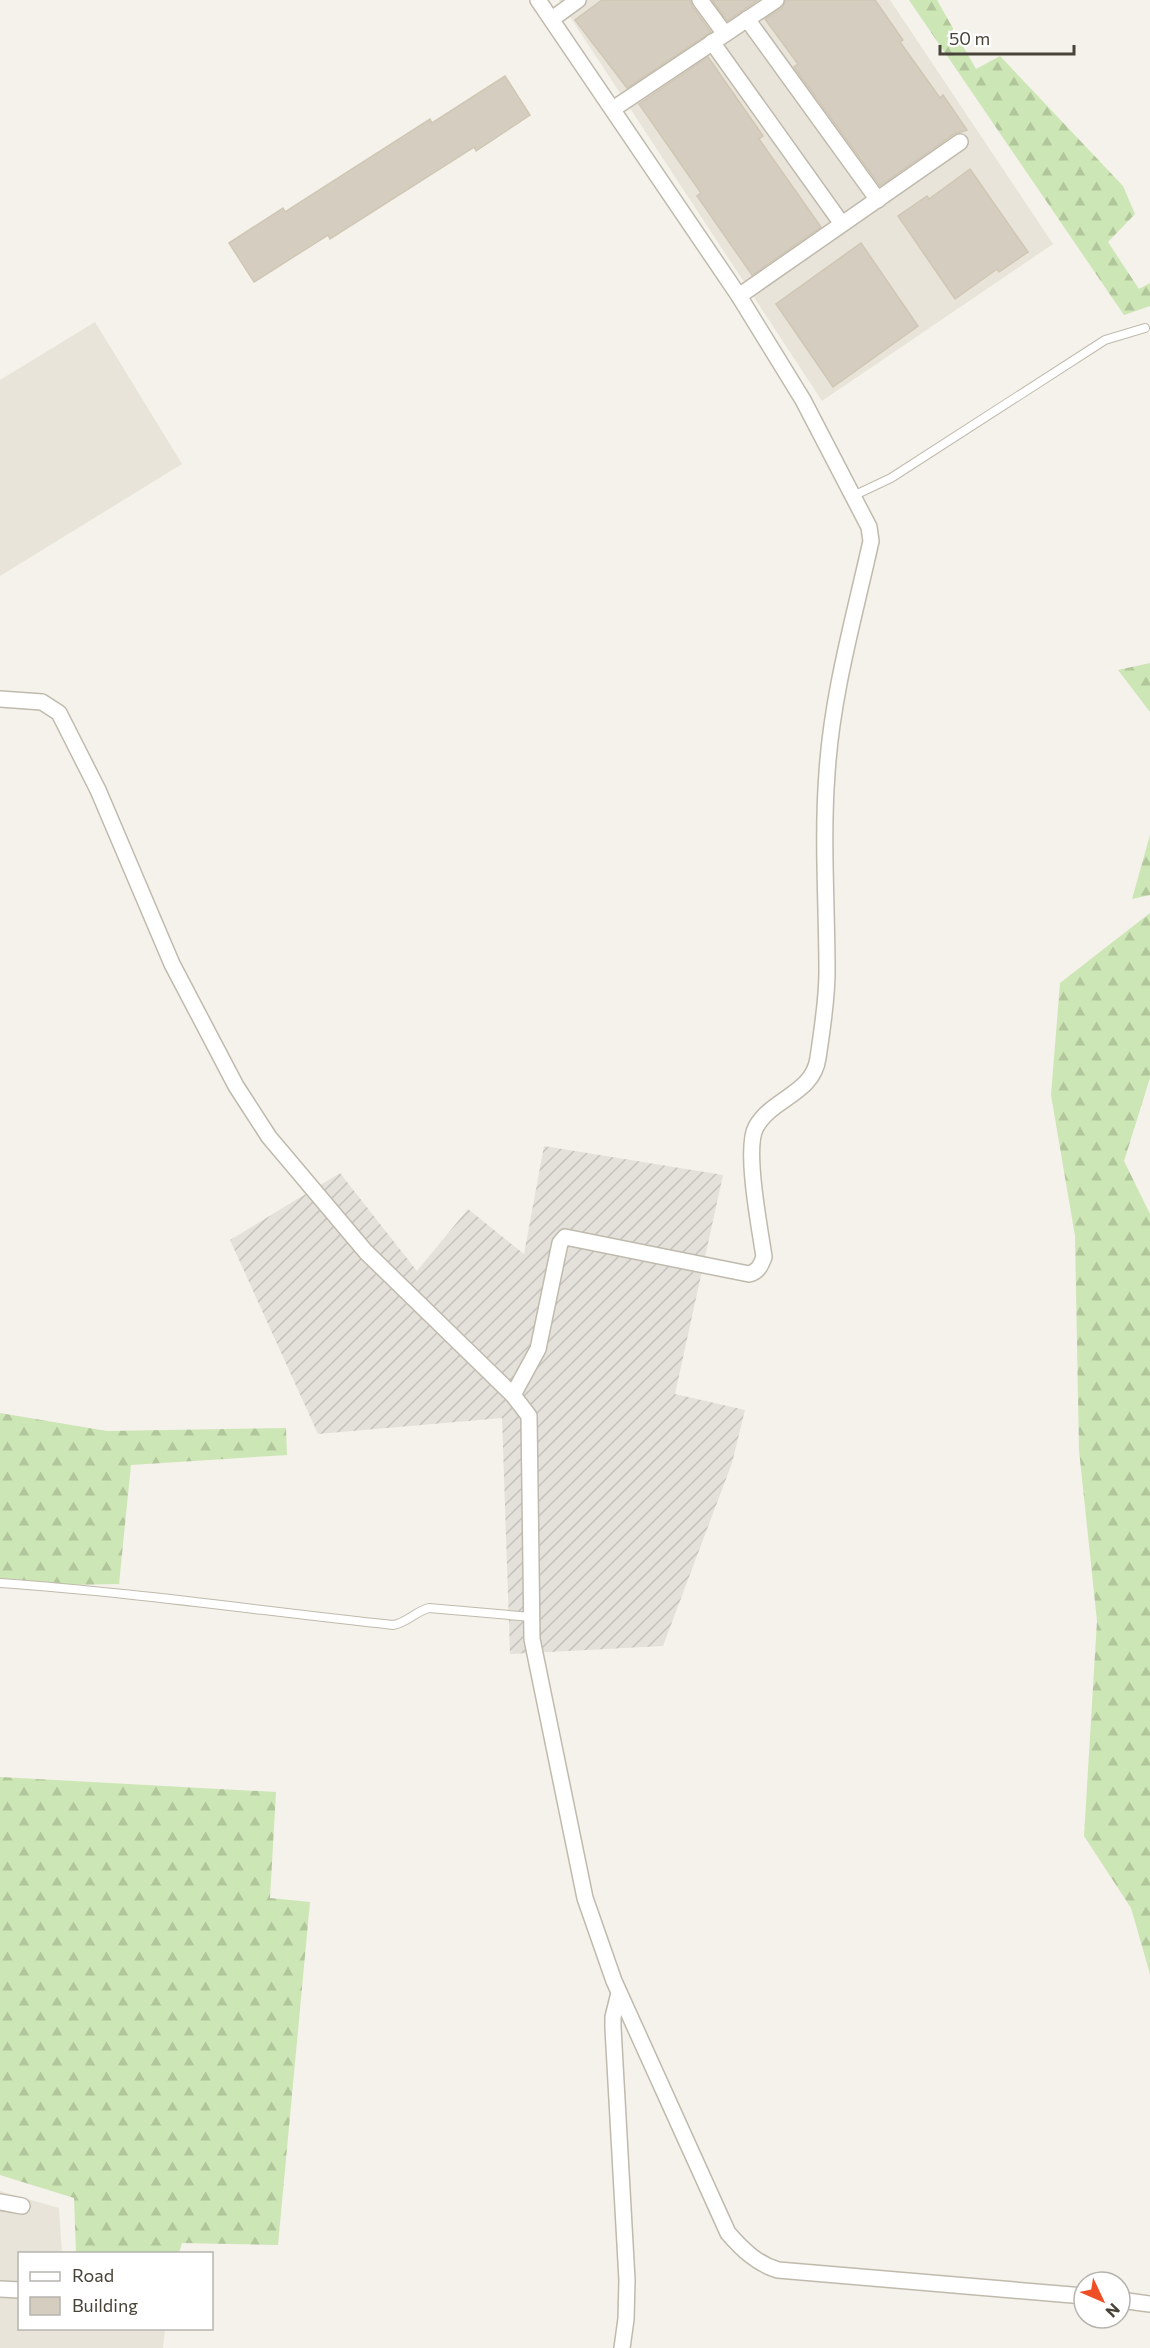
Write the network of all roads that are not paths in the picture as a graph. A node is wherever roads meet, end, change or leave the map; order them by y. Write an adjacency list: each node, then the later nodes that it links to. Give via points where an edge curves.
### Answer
1 (538, 0): 5 (street)
2 (578, 0): 5 (street)
3 (700, 0): 7 (street)
4 (766, 3): 6 (street)
5 (552, 19): 8 (street)
6 (747, 19): 7 (street); 10 (street)
7 (718, 38): 8 (street); 11 (street)
8 (613, 109): 12 (street)
9 (960, 142): 10 (street)
10 (878, 200): 11 (street)
11 (842, 224): 12 (street)
12 (739, 296): 14 (street, via 803,399)
13 (1145, 328): 14 (lane, via 1098,344 891,478)
14 (853, 496): 16 (street, via 869,527 871,541 832,716 827,763 823,863 826,982 818,1060 809,1081 767,1114 755,1129 752,1160 762,1264 749,1274 565,1237 538,1349)
15 (0, 699): 16 (street, via 42,702 59,713 98,790 172,964 236,1086 269,1137 366,1252)
16 (513, 1395): 18 (street, via 530,1421)
17 (0, 1583): 18 (lane, via 76,1588 393,1625 429,1608)
18 (532, 1617): 19 (street, via 532,1639 585,1898)
19 (619, 1992): 24 (street, via 724,2225 738,2245 757,2260 778,2270); 27 (street, via 613,2028 627,2280)
20 (0, 2202): 21 (street)
21 (22, 2206)
22 (0, 2289): 23 (street)
23 (18, 2290)
24 (1072, 2295)
25 (1132, 2302): 26 (street)
26 (1150, 2304)
27 (622, 2348)

